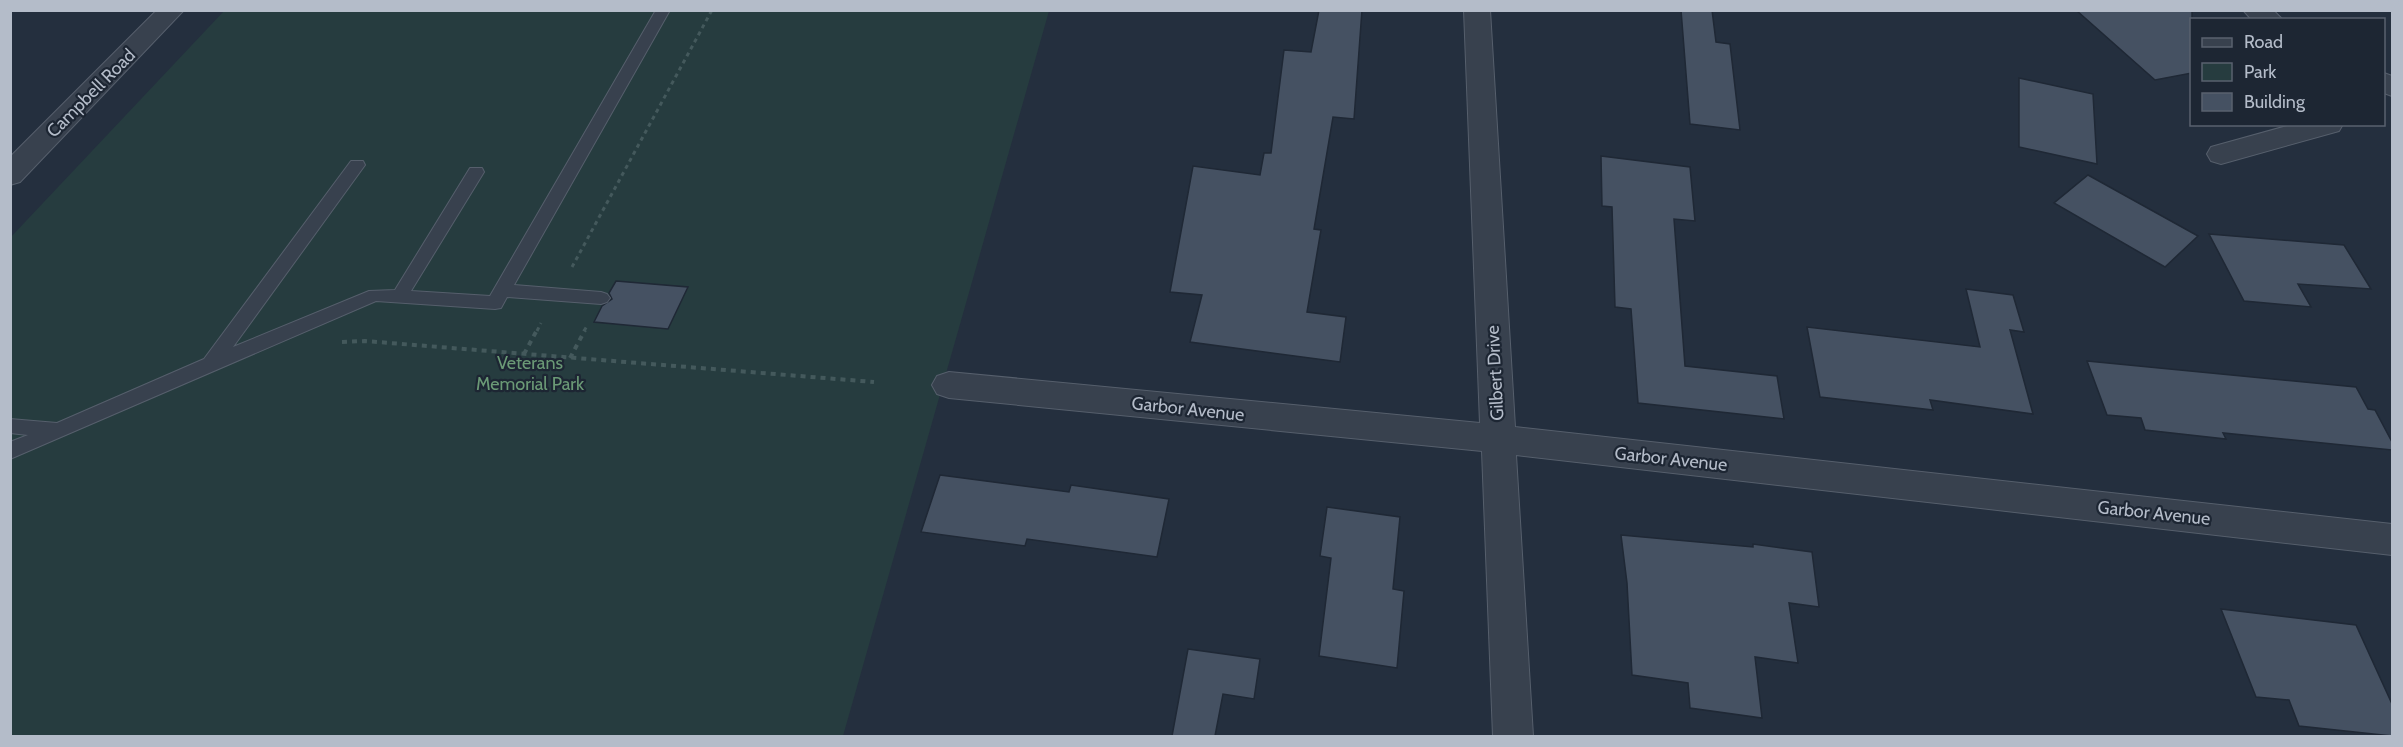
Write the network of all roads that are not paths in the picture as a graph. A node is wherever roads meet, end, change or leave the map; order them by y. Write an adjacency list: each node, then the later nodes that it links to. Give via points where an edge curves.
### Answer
1 (172, 10): 8 (street, Campbell Road)
2 (663, 10): 9 (lane)
3 (1477, 10): 16 (street, Gilbert Drive)
4 (2322, 126): 5 (street)
5 (2221, 154)
6 (357, 165): 12 (lane)
7 (476, 172): 10 (lane)
8 (10, 175)
9 (502, 290): 10 (lane, via 495,303); 11 (lane)
10 (399, 297): 12 (lane, via 375,295)
11 (601, 298)
12 (210, 364): 15 (lane)
13 (949, 385): 16 (street, Garbor Avenue)
14 (10, 426): 15 (lane)
15 (59, 430): 17 (lane)
16 (1499, 440): 18 (street, Garbor Avenue); 19 (street, Gilbert Drive)
17 (10, 451)
18 (2392, 540)
19 (1512, 736)

